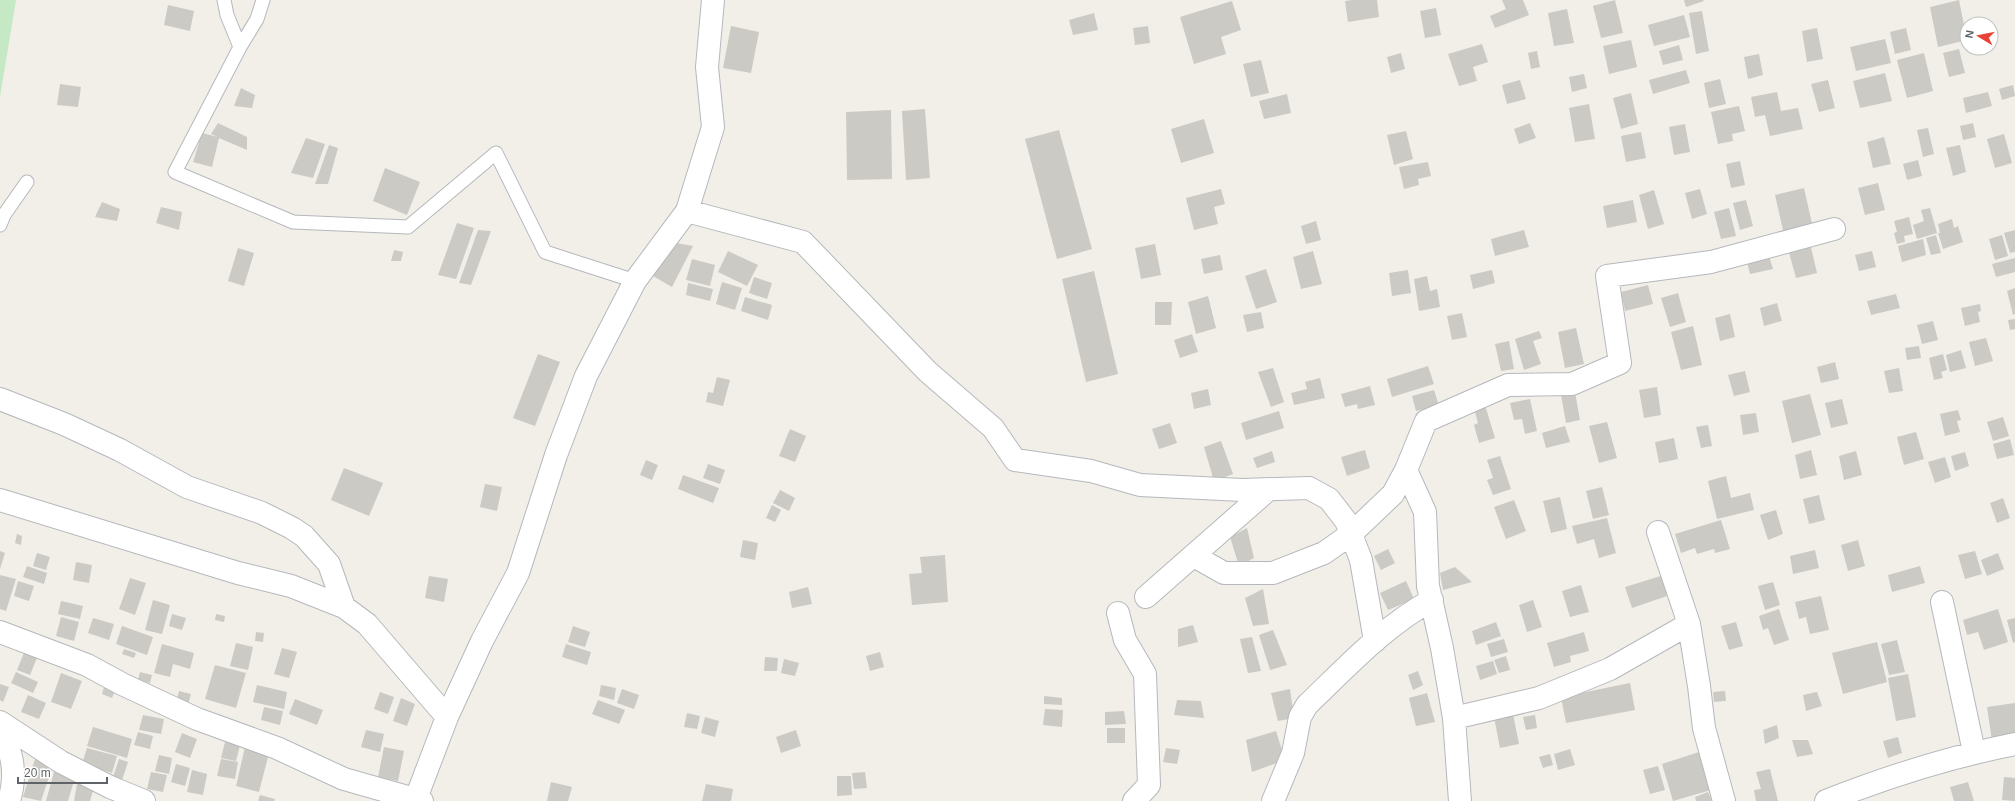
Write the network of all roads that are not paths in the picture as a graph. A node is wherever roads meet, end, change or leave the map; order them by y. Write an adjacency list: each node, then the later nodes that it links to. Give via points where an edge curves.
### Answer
1 (224, 0): 4 (lane)
2 (263, 0): 4 (lane, via 257,19)
3 (713, 0): 6 (street, via 707,68 713,127)
4 (240, 47): 9 (lane, via 175,172 293,222 408,227 496,153 545,252)
5 (27, 182): 7 (lane)
6 (687, 211): 9 (street); 12 (street, via 803,242 928,372 992,428 1015,460 1091,471 1140,485)
7 (0, 225)
8 (1834, 229): 11 (street, via 1711,262 1606,276 1620,363 1572,384 1508,385 1426,422)
9 (635, 281): 25 (street, via 586,376 556,455 518,573 482,641)
10 (0, 399): 20 (street, via 64,424 120,450 187,487 262,514 292,528 304,536 329,564)
11 (1406, 470): 15 (street, via 1393,494); 18 (street, via 1425,512 1428,586)
12 (1268, 489): 15 (street, via 1309,488 1329,499 1346,521); 16 (street)
13 (0, 500): 20 (street, via 238,573 291,586)
14 (1658, 532): 22 (street)
15 (1351, 534): 16 (street, via 1324,553 1273,573 1224,574); 24 (street, via 1361,560)
16 (1194, 556): 17 (street)
17 (1146, 598)
18 (1432, 600): 24 (street, via 1415,609); 26 (street)
19 (1942, 602): 29 (street)
20 (344, 607): 25 (street, via 367,624)
21 (1118, 613): 33 (street, via 1125,640 1145,674 1149,784)
22 (1690, 624): 26 (street, via 1610,670 1529,702); 36 (street, via 1704,728)
23 (0, 632): 30 (street, via 80,662 196,719 277,748 344,779)
24 (1375, 641): 34 (street, via 1307,705 1300,717 1293,753)
25 (447, 717): 30 (street)
26 (1454, 718): 35 (street)
27 (0, 723): 31 (street, via 14,769); 32 (street, via 61,762 110,788)
28 (2015, 744): 29 (street)
29 (1974, 752): 37 (street, via 1890,776)
30 (417, 800)
31 (9, 801)
32 (144, 801)
33 (1134, 801)
34 (1273, 801)
35 (1460, 801)
36 (1724, 801)
37 (1826, 801)

